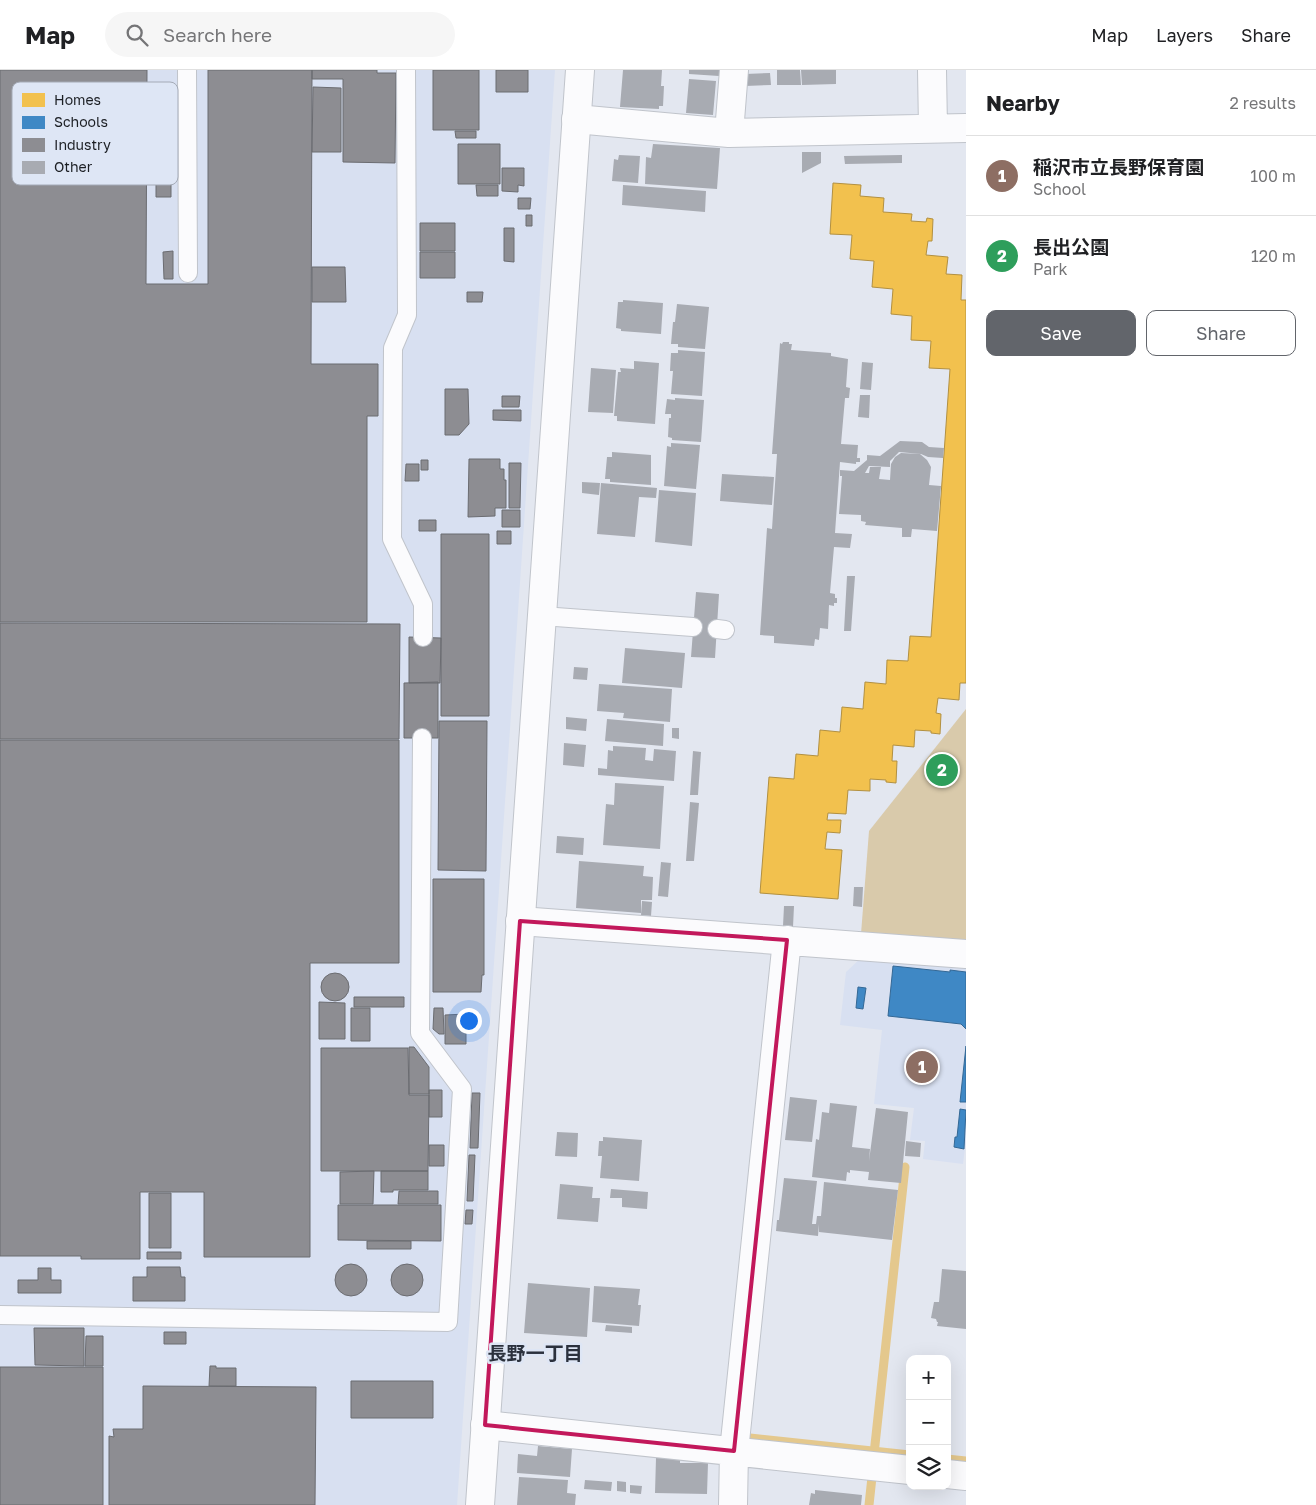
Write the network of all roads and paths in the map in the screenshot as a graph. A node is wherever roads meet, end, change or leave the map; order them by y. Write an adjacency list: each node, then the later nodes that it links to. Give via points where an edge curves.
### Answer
1 (187, 70): 10 (lane)
2 (406, 70): 13 (lane, via 408,315 393,348 392,539 423,604)
3 (580, 70): 6 (street)
4 (734, 70): 9 (street)
5 (932, 70): 7 (street)
6 (576, 119): 9 (street); 11 (street)
7 (933, 128): 8 (street); 9 (street)
8 (966, 128)
9 (729, 133)
10 (188, 273)
11 (542, 616): 12 (lane); 15 (street)
12 (693, 627)
13 (423, 638)
14 (422, 738): 18 (lane, via 420,1033 462,1089 448,1322)
15 (520, 921): 16 (street); 19 (street)
16 (787, 940): 17 (street); 20 (street)
17 (966, 954)
18 (0, 1315)
19 (486, 1424): 20 (street); 24 (street)
20 (734, 1452): 21 (street); 25 (street)
21 (906, 1470)
22 (951, 1474): 23 (street)
23 (966, 1476)
24 (480, 1505)
25 (732, 1505)

